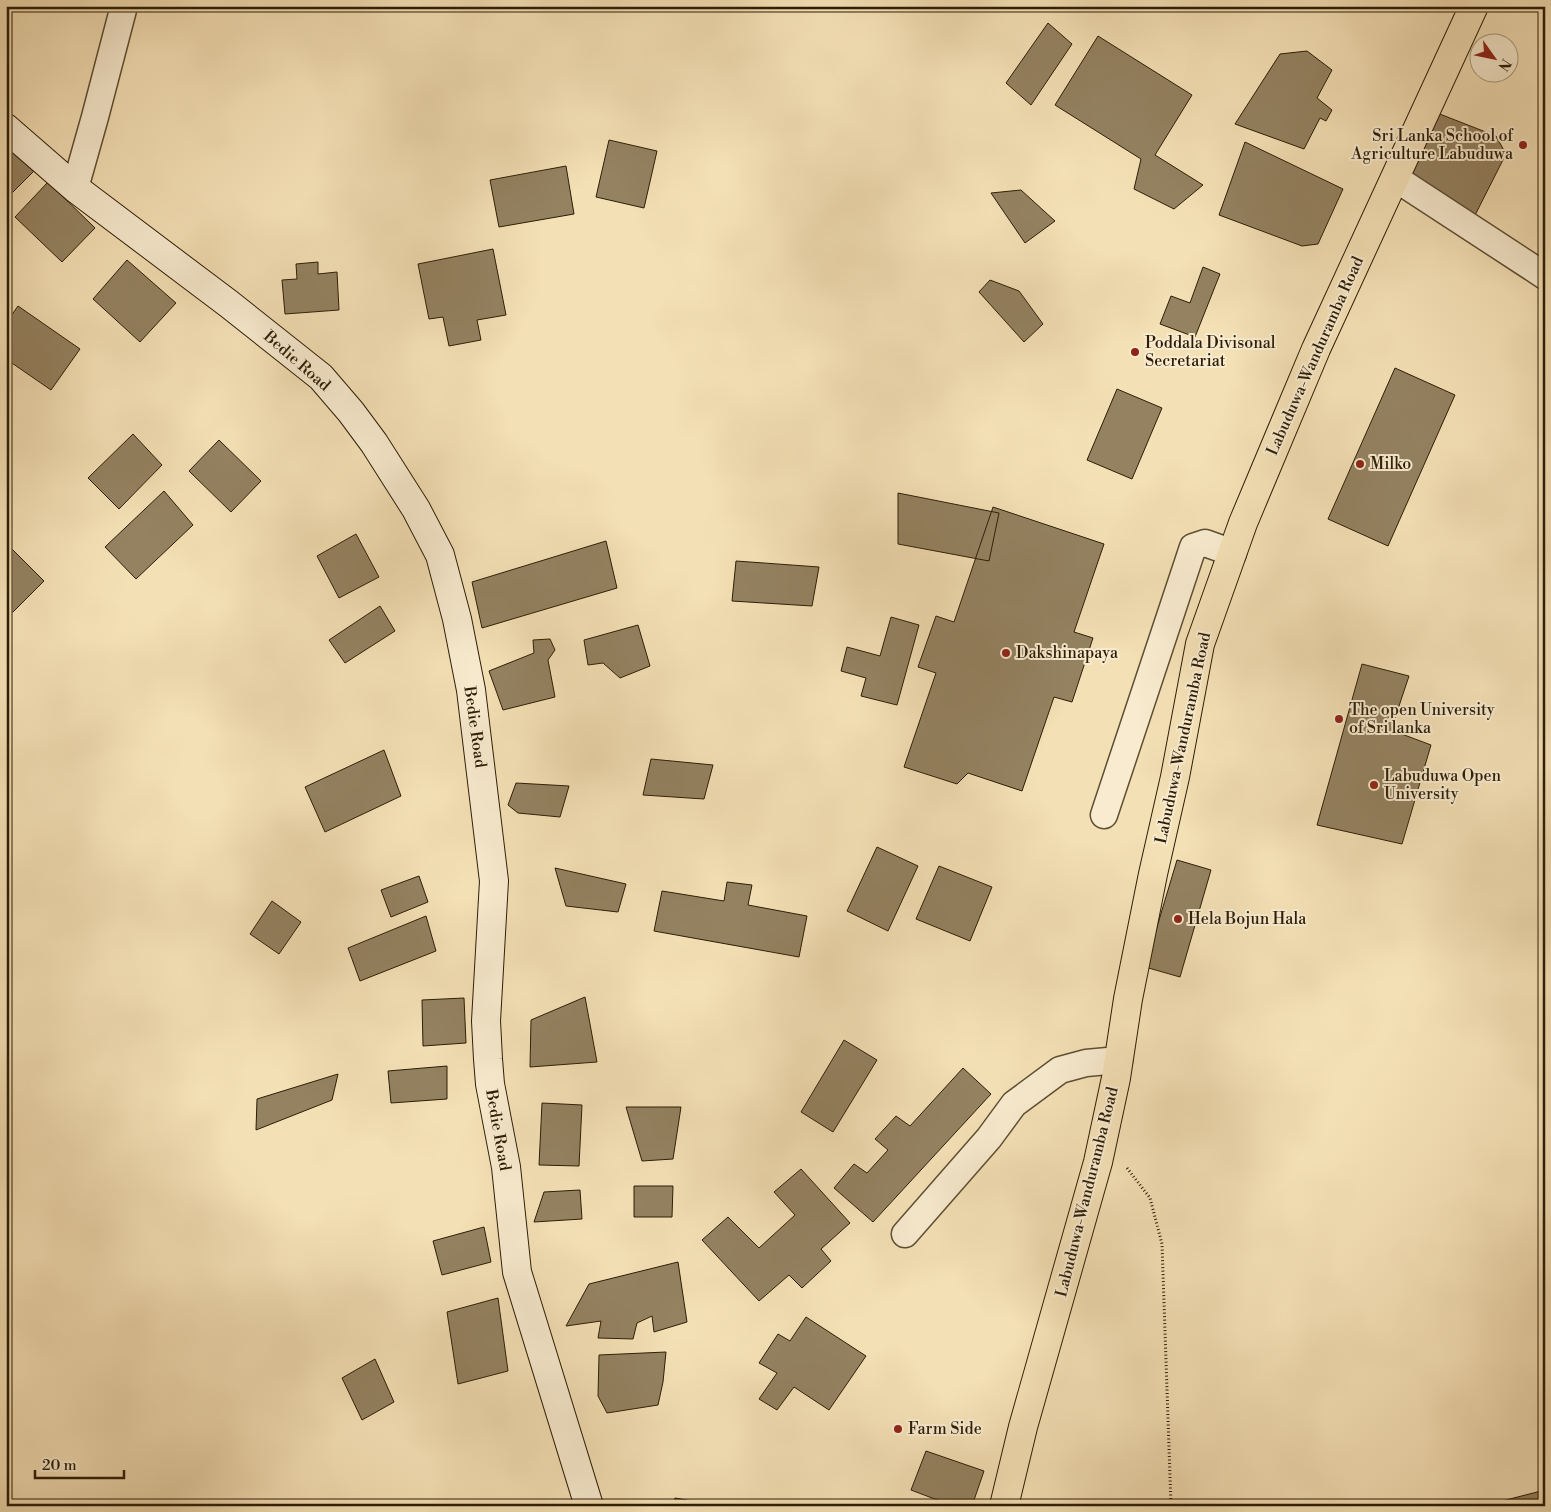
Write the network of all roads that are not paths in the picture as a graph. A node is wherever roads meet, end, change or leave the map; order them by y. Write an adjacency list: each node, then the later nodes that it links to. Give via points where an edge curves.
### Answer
1 (124, 6): 5 (street)
2 (1474, 6): 4 (main road, Labuduwa-Wanduramba Road)
3 (6, 128): 5 (street, Bedie Road)
4 (1395, 178): 6 (street); 7 (main road, Labuduwa-Wanduramba Road, via 1316,349)
5 (75, 188): 11 (street, Bedie Road, via 321,377 374,443 416,509 440,555 457,619 470,690 494,881 486,1021 490,1084 506,1167 517,1272)
6 (1545, 276)
7 (1233, 553): 8 (street, via 1205,543 1193,548); 9 (main road, Labuduwa-Wanduramba Road, via 1200,644 1176,777 1130,989)
8 (1104, 815)
9 (1119, 1060): 10 (street, via 1060,1070 1014,1104 989,1138); 12 (main road, Labuduwa-Wanduramba Road, via 1098,1162 1023,1426)
10 (905, 1234)
11 (589, 1506)
12 (1004, 1506)

